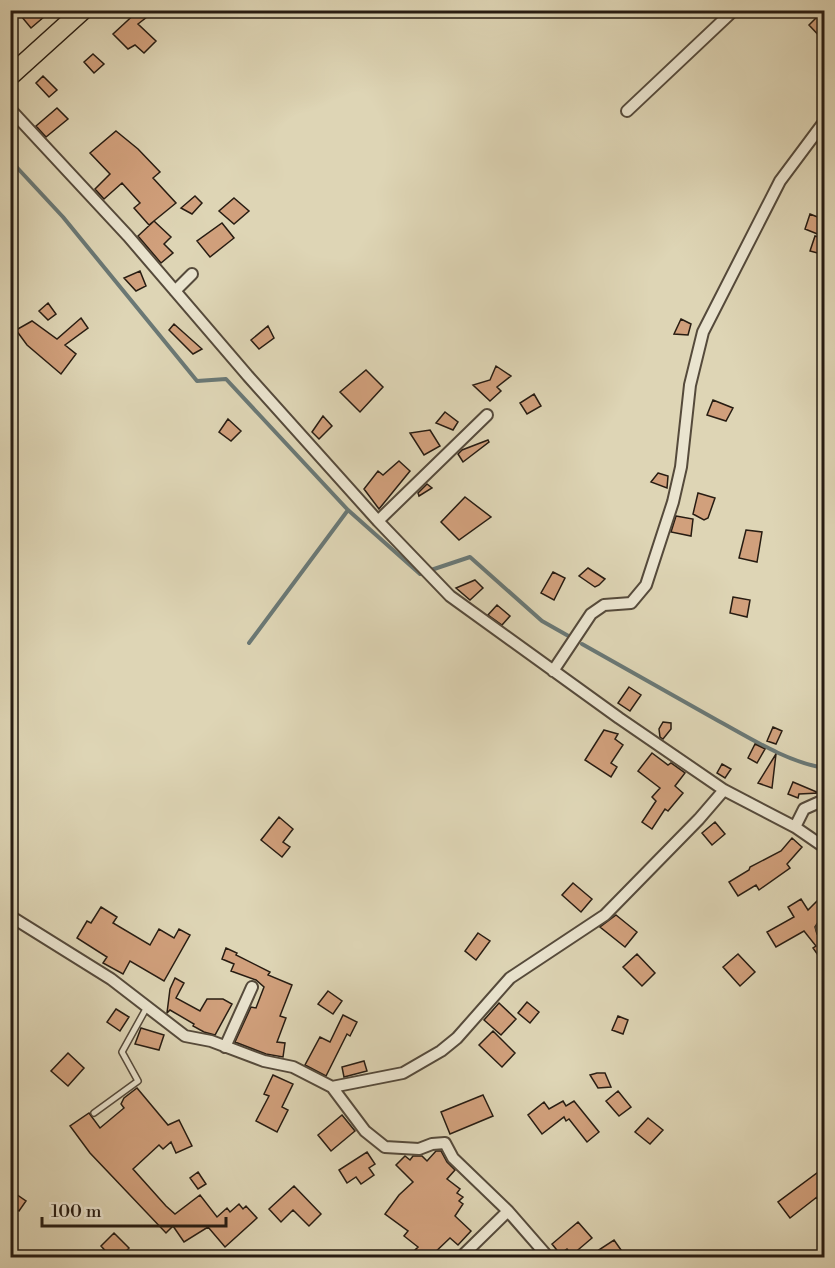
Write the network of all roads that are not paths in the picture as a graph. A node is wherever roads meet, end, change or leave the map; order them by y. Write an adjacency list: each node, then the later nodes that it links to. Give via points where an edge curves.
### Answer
1 (83, 10): 3 (main road)
2 (734, 10): 5 (street)
3 (11, 75)
4 (10, 109): 8 (street)
5 (627, 111)
6 (825, 122): 11 (street, via 780,181 703,332 690,385 681,467 646,585 631,603 604,605 591,614)
7 (192, 273): 8 (street)
8 (175, 291): 10 (street)
9 (486, 415): 10 (street)
10 (378, 521): 11 (street, via 450,596)
11 (554, 672): 12 (street)
12 (724, 790): 14 (street); 20 (street, via 605,915 510,978 441,1051 402,1073)
13 (825, 800): 14 (street, via 804,809)
14 (795, 827): 15 (street)
15 (825, 847)
16 (10, 916): 18 (street, via 111,979)
17 (252, 987): 19 (street)
18 (147, 1007): 19 (street, via 185,1036); 21 (lane, via 122,1052 138,1081)
19 (225, 1047): 20 (street, via 293,1067)
20 (332, 1087): 22 (street, via 365,1131 386,1147 419,1149 444,1143 453,1158)
21 (94, 1113)
22 (508, 1211): 23 (street); 24 (street)
23 (460, 1257)
24 (549, 1257)

